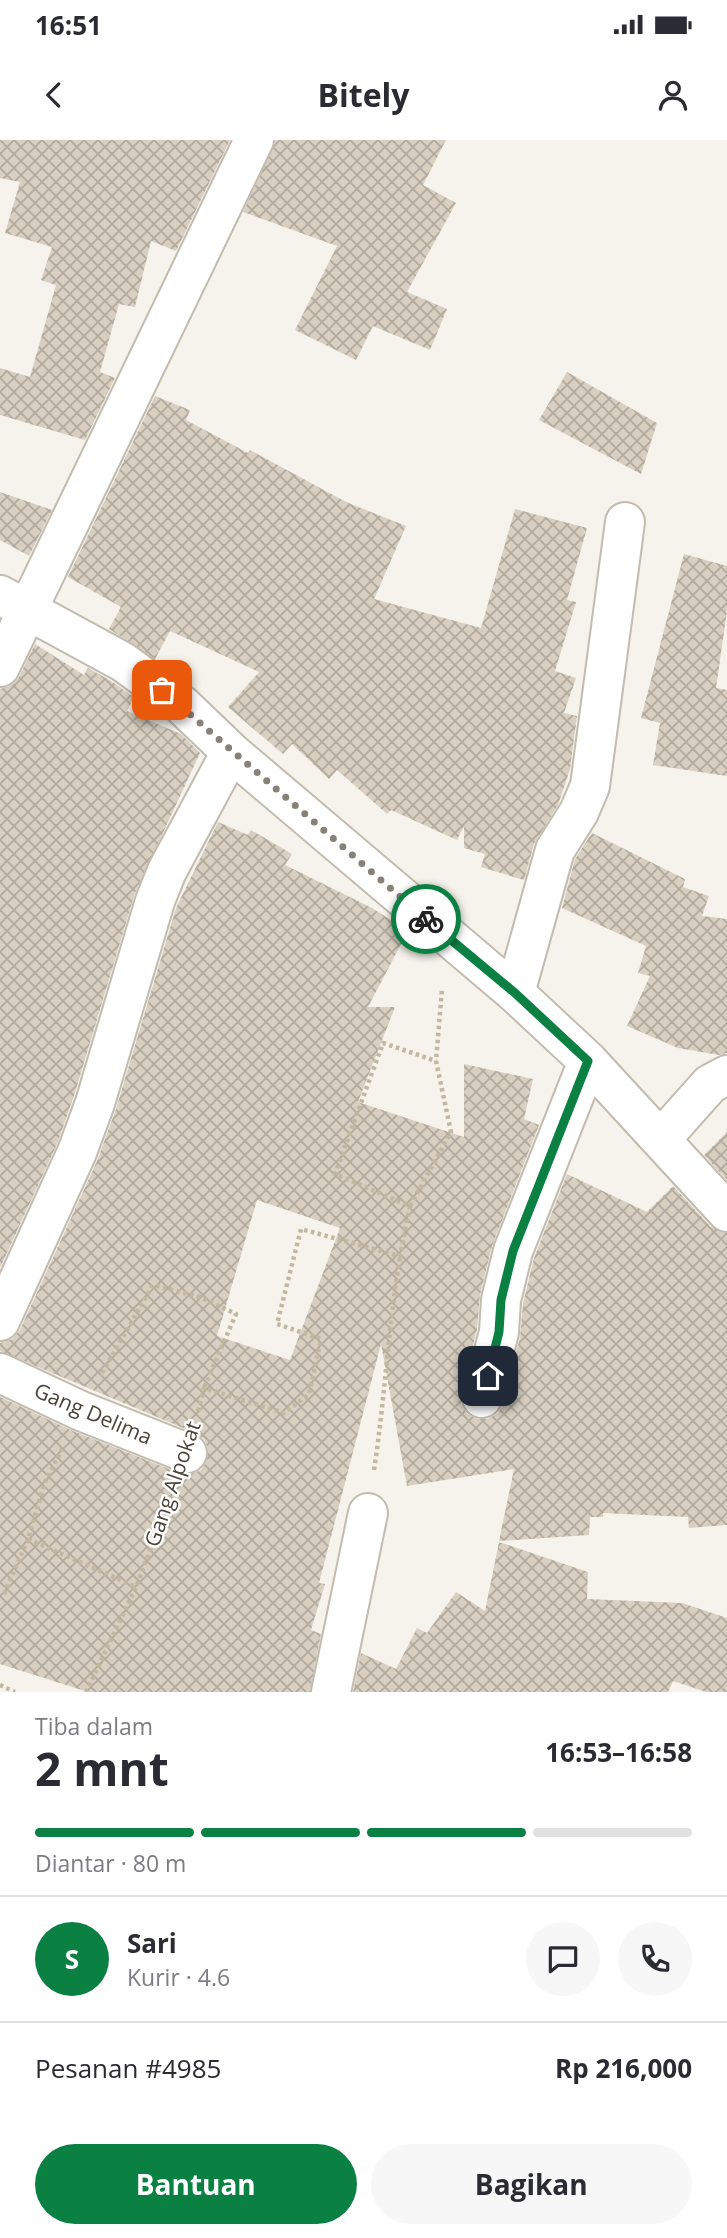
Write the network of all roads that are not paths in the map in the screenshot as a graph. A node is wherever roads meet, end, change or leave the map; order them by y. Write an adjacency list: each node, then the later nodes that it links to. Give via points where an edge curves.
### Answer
1 (254, 140): 3 (street)
2 (625, 522): 6 (street, via 590,786 555,850)
3 (14, 602): 4 (street); 5 (street, via 123,662 182,705)
4 (0, 667)
5 (231, 752): 6 (street); 11 (street, via 159,891 77,1152)
6 (515, 993): 7 (street)
7 (588, 1061): 9 (street); 13 (street, via 513,1251)
8 (727, 1075): 9 (street, via 710,1084)
9 (661, 1139): 10 (street)
10 (727, 1213)
11 (0, 1321)
12 (0, 1373): 14 (street, Gang Delima)
13 (482, 1398)
14 (187, 1453)
15 (368, 1513): 16 (street)
16 (331, 1692)

